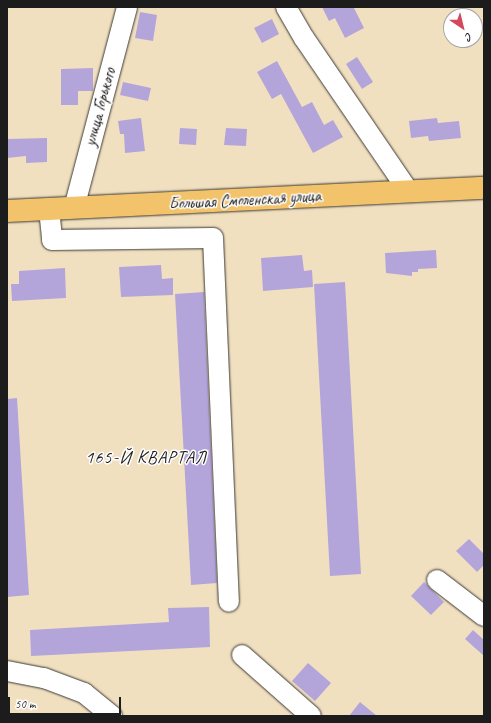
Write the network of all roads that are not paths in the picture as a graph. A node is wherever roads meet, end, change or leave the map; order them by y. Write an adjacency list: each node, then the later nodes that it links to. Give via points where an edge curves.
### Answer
1 (127, 7): 5 (street, улица Горького)
2 (286, 7): 4 (street, via 304,38)
3 (484, 188): 4 (main road, Большая Смоленская улица)
4 (409, 192): 5 (main road, Большая Смоленская улица)
5 (74, 208): 6 (main road, Большая Смоленская улица)
6 (49, 209): 7 (main road, Большая Смоленская улица); 9 (street, via 52,240 212,238)
7 (7, 211)
8 (437, 580): 10 (street)
9 (229, 602)
10 (484, 616)
11 (242, 655): 14 (street)
12 (7, 671): 13 (street, via 44,678 84,693)
13 (112, 716)
14 (311, 716)

